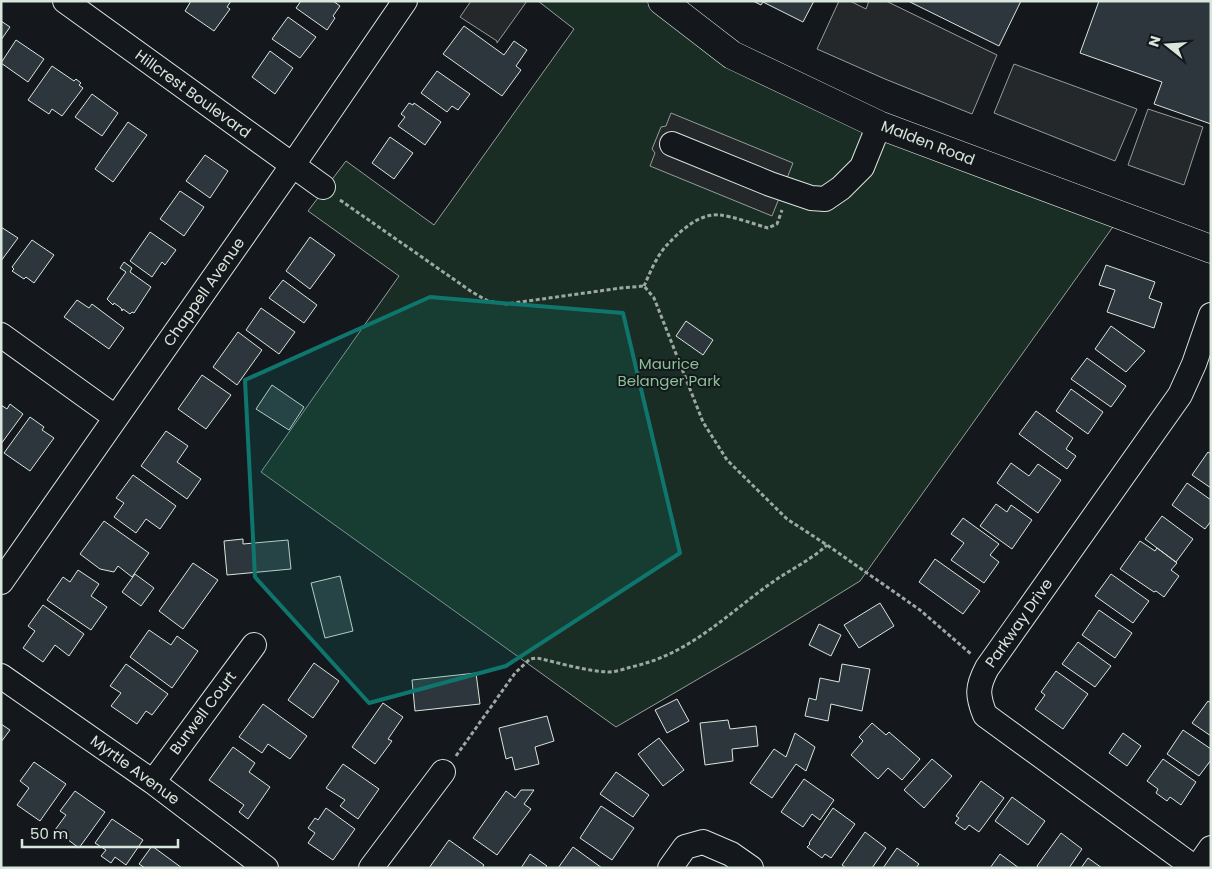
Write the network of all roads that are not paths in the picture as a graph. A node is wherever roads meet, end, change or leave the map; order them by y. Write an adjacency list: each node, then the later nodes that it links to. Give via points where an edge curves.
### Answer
1 (64, 1): 6 (street, Hillcrest Boulevard)
2 (405, 1): 6 (street, Chappell Avenue)
3 (662, 1): 4 (main road, Malden Road, via 732,55)
4 (879, 125): 5 (street, via 862,167 841,188 825,198 811,198 790,191); 8 (main road, Malden Road)
5 (672, 144)
6 (292, 166): 7 (street, Hillcrest Boulevard); 11 (street, Chappell Avenue)
7 (323, 187)
8 (1211, 249)
9 (1211, 315): 22 (street, Parkway Drive, via 1180,394 987,668 978,697 985,714)
10 (1, 335): 11 (street)
11 (115, 417): 12 (street, Chappell Avenue)
12 (1, 582)
13 (254, 645): 16 (street, Burwell Court)
14 (1, 676): 16 (street, Myrtle Avenue)
15 (443, 772): 19 (street)
16 (152, 782): 18 (street, Myrtle Avenue)
17 (1211, 848): 22 (street)
18 (266, 868)
19 (371, 868)
20 (670, 868): 21 (street, via 684,847 703,842 731,854)
21 (751, 868)
22 (1196, 868)

